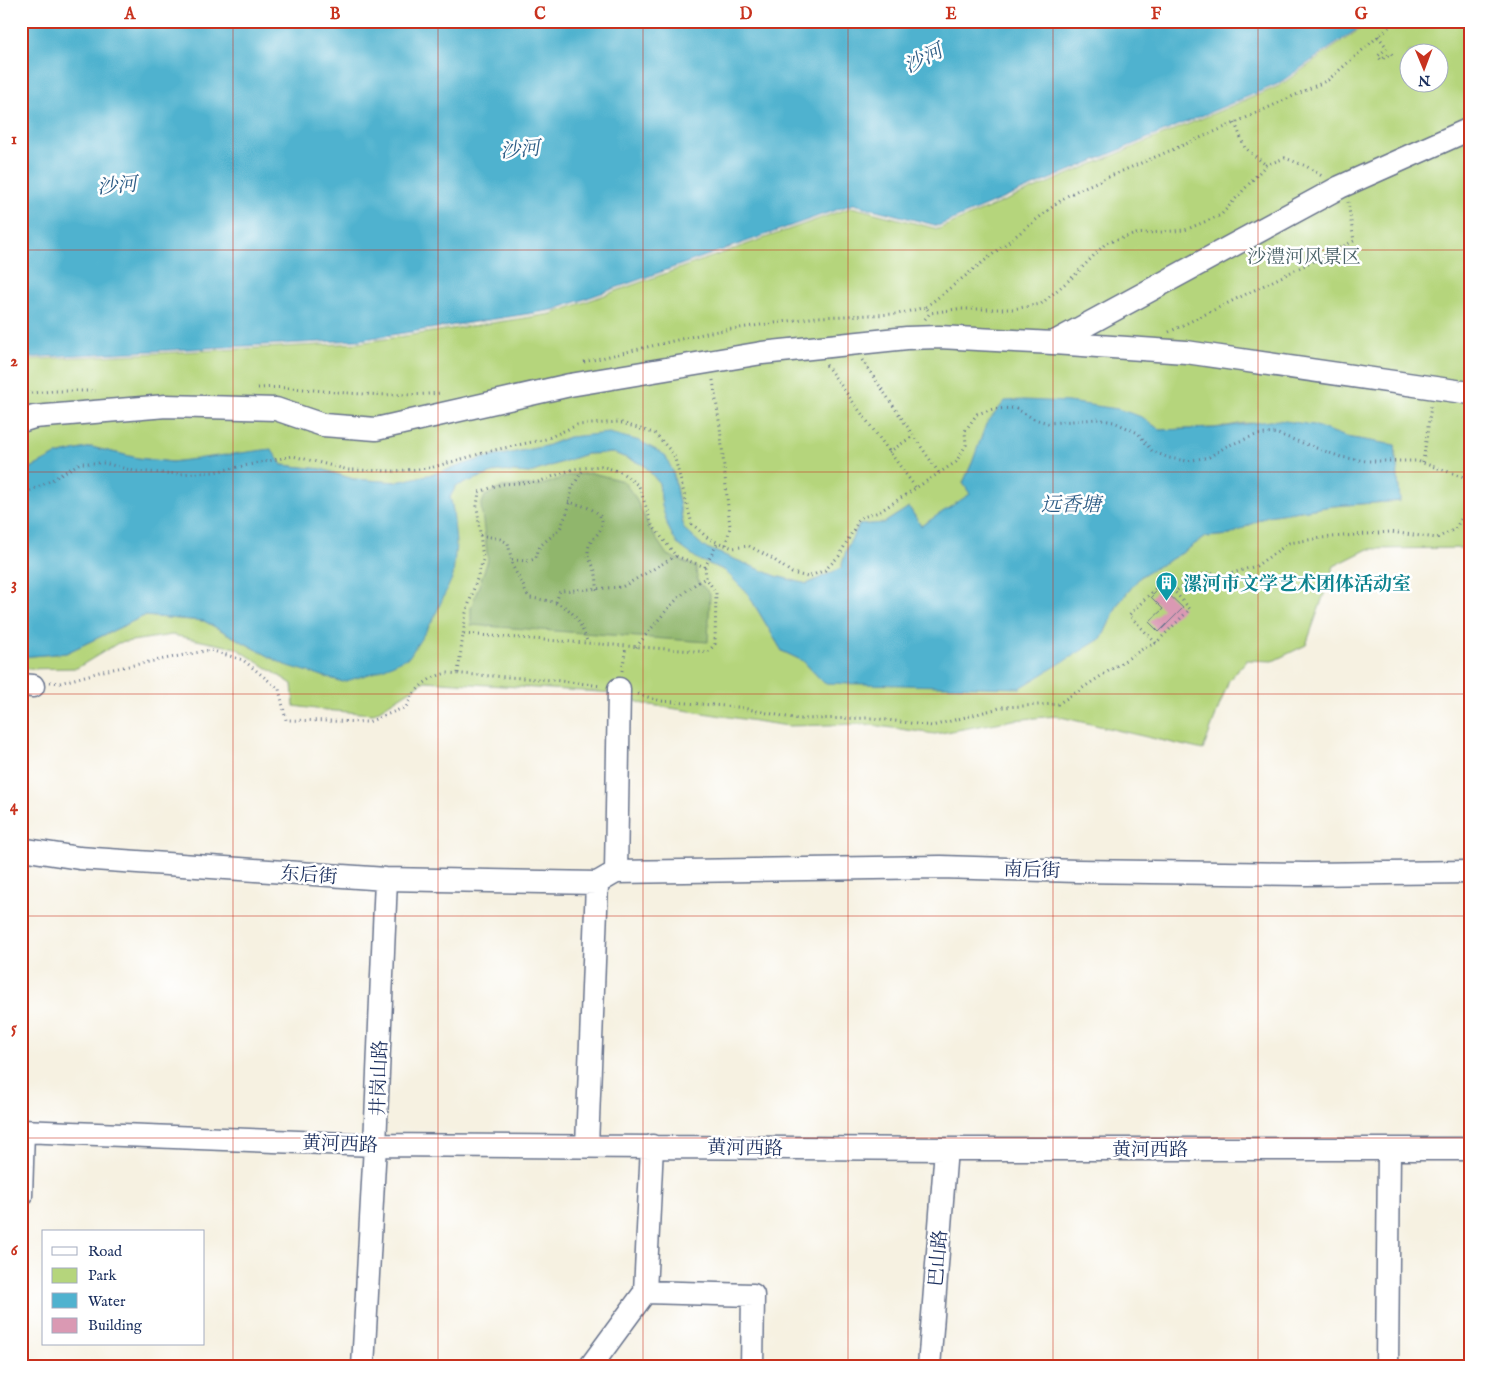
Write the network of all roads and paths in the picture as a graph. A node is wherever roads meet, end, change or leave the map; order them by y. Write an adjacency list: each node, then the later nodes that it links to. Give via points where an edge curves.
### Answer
1 (1396, 21): 2 (path)
2 (1378, 36): 3 (path, via 1387,48 1378,56 1381,60 1391,53); 4 (path, via 1328,80)
3 (1394, 57)
4 (1235, 123): 6 (path, via 1245,148); 7 (path, via 1080,188)
5 (1470, 129): 9 (street, via 1340,187)
6 (1266, 165)
7 (926, 307): 8 (path); 12 (path, via 898,314 817,317 711,332)
8 (930, 313)
9 (1052, 343): 10 (street, via 939,337); 14 (street, via 1186,352)
10 (851, 344): 11 (street); 21 (path)
11 (814, 348): 13 (street); 22 (path)
12 (581, 362)
13 (710, 362): 20 (street, via 570,384 376,429 323,425 276,409 166,406 34,417); 33 (path, via 730,527)
14 (1432, 387): 18 (street); 23 (path)
15 (254, 388): 17 (path, via 273,386 411,395)
16 (100, 391): 19 (path)
17 (450, 392)
18 (1470, 392)
19 (21, 394)
20 (21, 421)
21 (913, 436): 22 (path); 25 (path)
22 (889, 452): 27 (path)
23 (1423, 462): 25 (path, via 1341,457 1275,433 1256,435 1209,457 1187,461 1152,451 1138,433 1114,422 1097,419 1048,423 1015,408 977,414 965,431 966,445 956,462); 26 (path)
24 (584, 468): 29 (path); 31 (path, via 538,482 502,484 479,492); 34 (path, via 601,466 621,472 638,486 652,525)
25 (939, 473): 27 (path)
26 (1470, 479)
27 (916, 488): 33 (path, via 879,512 860,518 839,556 825,570 808,578 792,573 749,546)
28 (21, 495): 32 (path, via 80,463 104,463 134,471 179,474 214,472 293,456 348,470 394,472 430,468 546,439 577,425 619,422 656,434 674,455 692,524 709,539)
29 (568, 502): 35 (path, via 560,529 540,546 535,559); 38 (path, via 600,515 601,529 589,542 587,553)
30 (1470, 504): 39 (path, via 1455,529 1437,538 1390,532 1289,544 1256,566 1226,575 1194,577)
31 (480, 536): 35 (path, via 508,543); 41 (path, via 483,560 466,612)
32 (718, 542): 33 (path); 36 (path)
33 (726, 546)
34 (676, 556): 36 (path); 38 (path, via 622,588)
35 (512, 560): 40 (path, via 530,598)
36 (705, 567): 37 (path)
37 (706, 578): 45 (path, via 673,602); 45 (path, via 716,593 716,644 708,652)
38 (597, 590): 40 (path, via 560,591)
39 (1175, 592): 42 (path, via 1190,609); 42 (path, via 1164,580 1129,615)
40 (556, 602): 43 (path, via 566,607 582,628)
41 (464, 634): 43 (path); 46 (path)
42 (1156, 642): 48 (path, via 1058,704 1003,707 932,726 872,718 797,719 738,707 662,701)
43 (588, 644): 44 (path)
44 (626, 647): 45 (path); 48 (path)
45 (635, 648)
46 (458, 674): 47 (path, via 434,676 413,692 406,707 368,722 286,720 280,689 243,660 210,650 60,683 41,682); 48 (path, via 596,684)
47 (27, 686)
48 (619, 689): 50 (street)
49 (21, 849): 52 (street, 东后街, via 79,858)
50 (616, 872): 51 (street, 南后街, via 941,866 1306,874); 53 (street, 南后街)
51 (1470, 872)
52 (386, 879): 53 (street, 东后街); 55 (street, 井岗山路)
53 (597, 883): 56 (street)
54 (22, 1131): 55 (street, 黄河西路); 61 (street)
55 (375, 1145): 56 (street, 黄河西路); 63 (street, 井岗山路)
56 (587, 1146): 57 (street, 黄河西路)
57 (652, 1146): 58 (street, 黄河西路); 62 (street)
58 (946, 1149): 60 (street, 黄河西路); 66 (street, 巴山路)
59 (1470, 1149): 60 (street, 黄河西路)
60 (1389, 1150): 67 (street)
61 (21, 1196)
62 (645, 1292): 64 (street); 65 (street, via 753,1295)
63 (363, 1367)
64 (590, 1367)
65 (752, 1367)
66 (929, 1367)
67 (1387, 1367)

